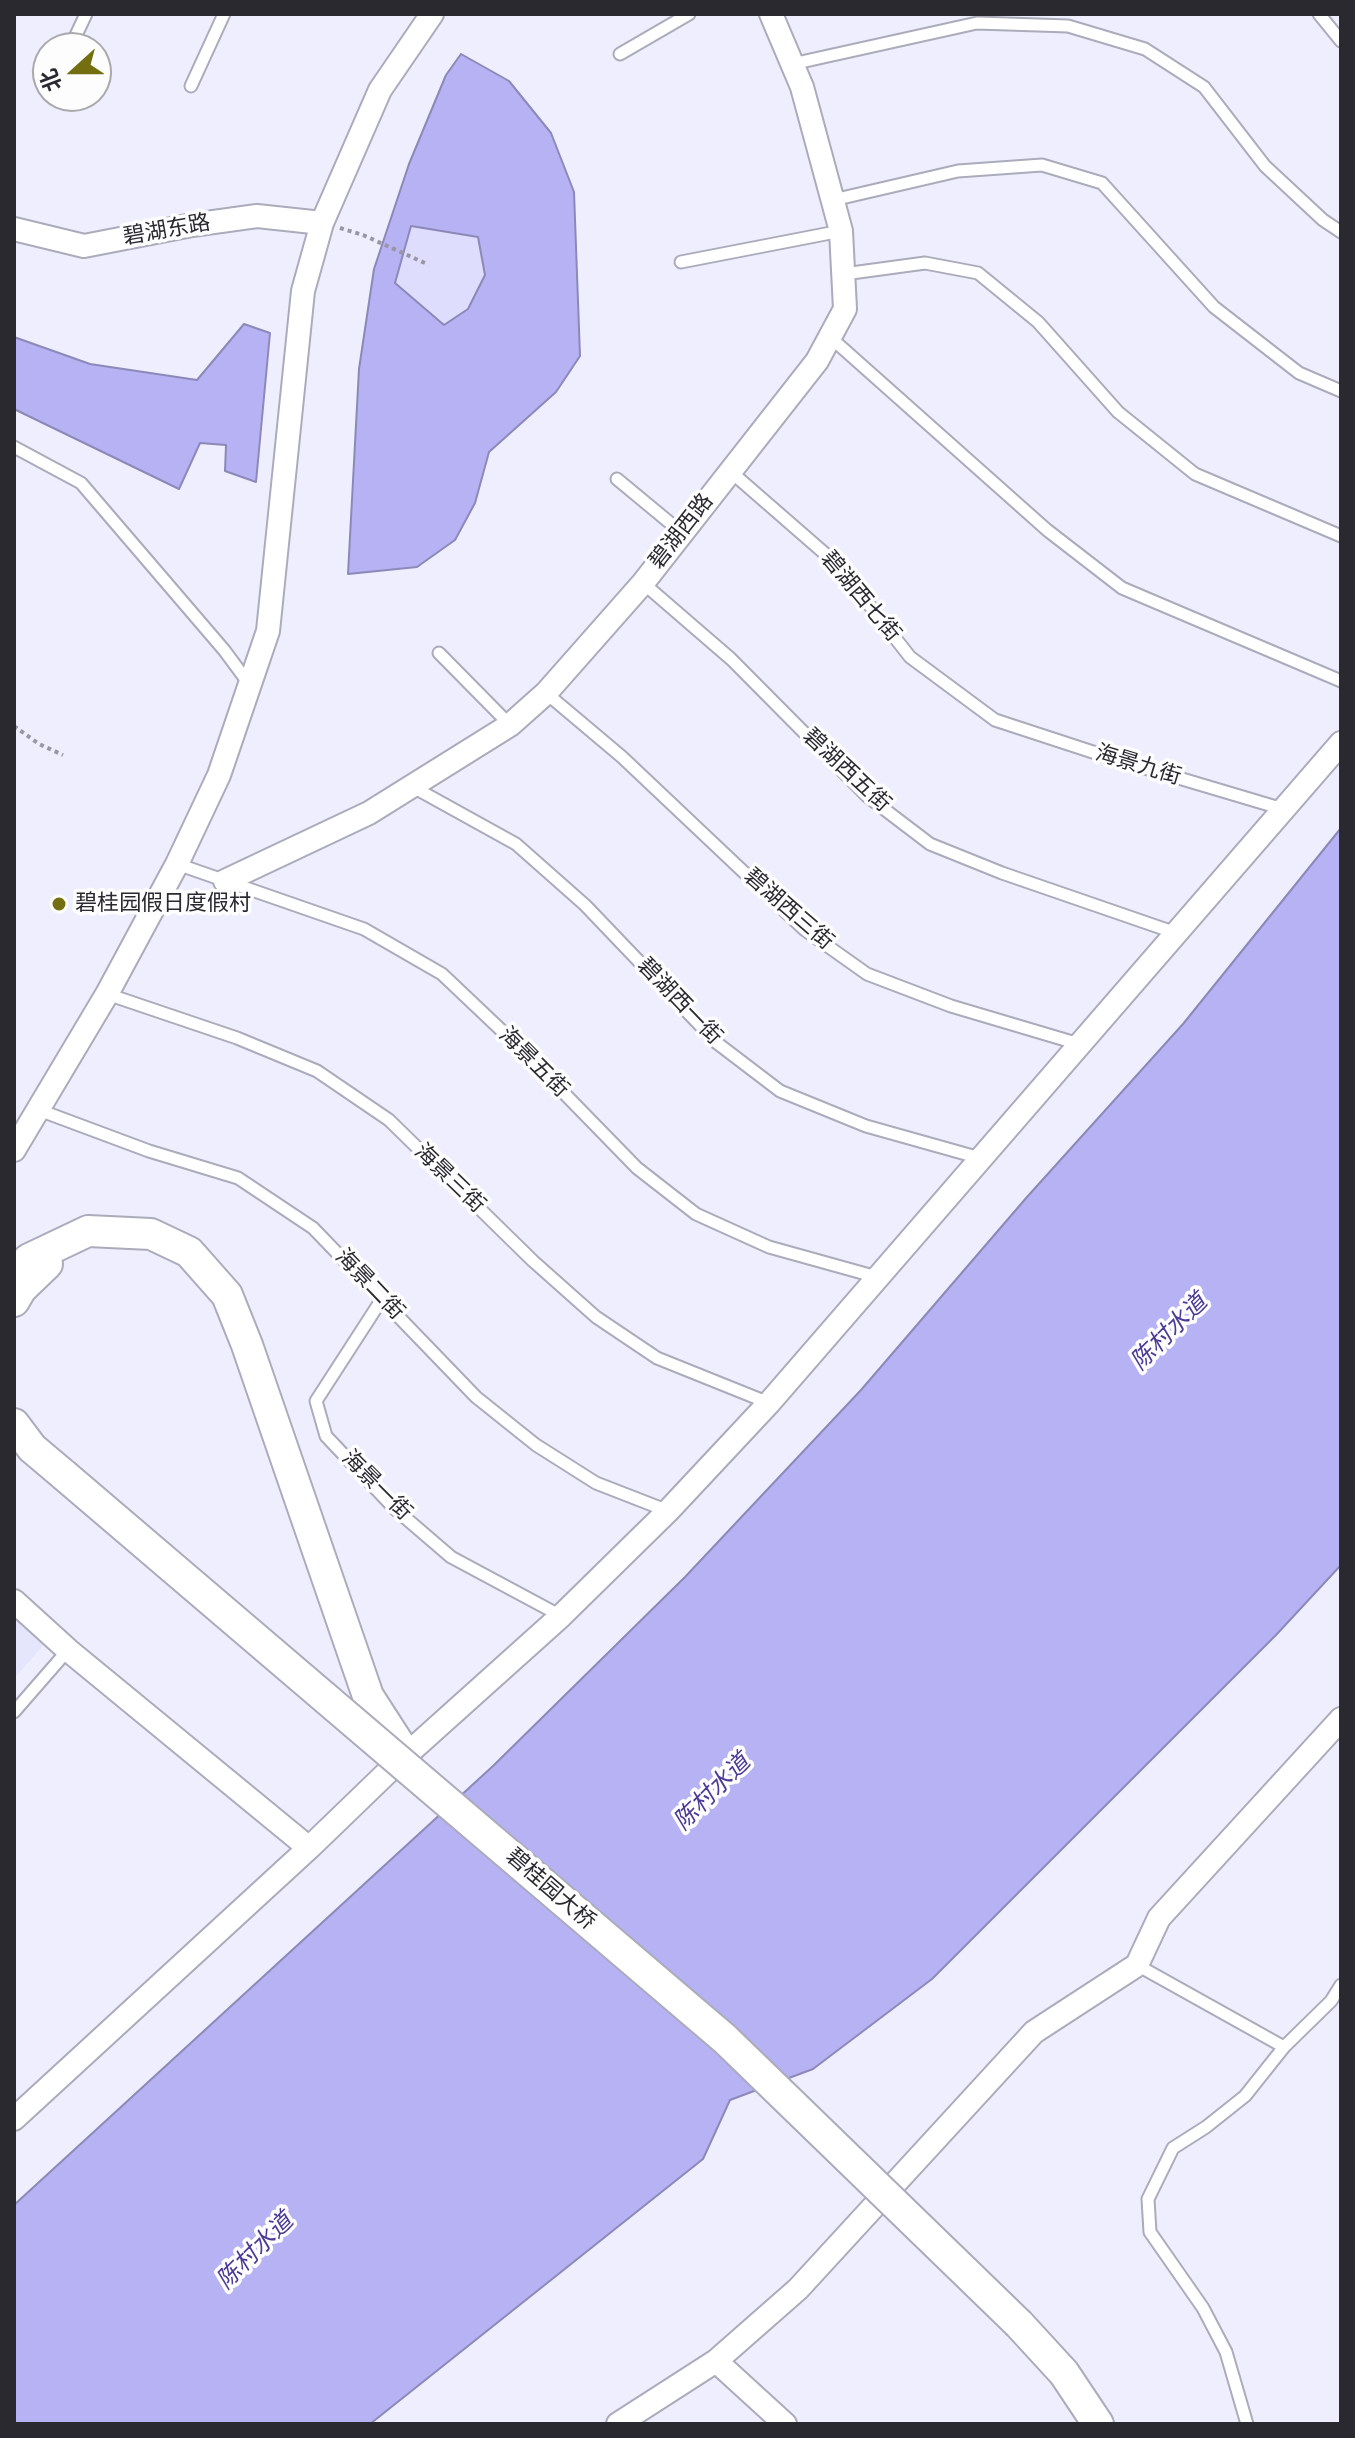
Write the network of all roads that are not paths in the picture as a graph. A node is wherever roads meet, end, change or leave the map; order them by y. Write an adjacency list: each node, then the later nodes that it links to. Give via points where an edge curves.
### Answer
1 (224, 14): 9 (lane)
2 (432, 14): 11 (street, via 380,90)
3 (689, 14): 7 (lane)
4 (771, 14): 8 (street, 碧湖西路)
5 (1319, 14): 6 (lane)
6 (1341, 41)
7 (620, 54)
8 (792, 64): 10 (street, 碧湖西路); 14 (lane, via 977,23 1068,26 1145,49 1204,87 1265,166)
9 (191, 86)
10 (833, 200): 13 (street, 碧湖西路); 18 (lane, via 958,171 1042,165 1102,183 1214,307 1299,373)
11 (322, 223): 12 (street, 碧湖东路, via 257,216 84,246); 27 (street, via 303,291 268,631)
12 (14, 229)
13 (841, 231): 15 (lane); 16 (street, 碧湖西路)
14 (1341, 232)
15 (681, 262)
16 (844, 274): 17 (street, 碧湖西路, via 845,309); 23 (lane, via 925,263 978,273 1038,322 1118,412 1195,474)
17 (830, 337): 20 (street, 碧湖西路, via 817,361); 26 (lane, via 1047,530 1122,588)
18 (1341, 391)
19 (14, 447): 27 (lane, via 81,483)
20 (729, 471): 22 (street, 碧湖西路); 29 (lane, 碧湖西七街, via 838,565 910,657)
21 (617, 479): 22 (lane)
22 (681, 532): 24 (street, 碧湖西路)
23 (1341, 536)
24 (643, 583): 28 (street, 碧湖西路); 36 (lane, 碧湖西五街, via 731,659 867,796 930,844)
25 (439, 653): 30 (lane)
26 (1341, 681)
27 (250, 685): 34 (street, via 219,775)
28 (546, 693): 30 (street, 碧湖西路); 38 (lane, 碧湖西三街, via 622,757 805,930 867,974 951,1006)
29 (995, 720): 33 (lane, 海景九街)
30 (510, 725): 32 (street, 碧湖西路)
31 (1341, 743): 33 (street)
32 (412, 786): 35 (street, 碧湖西路, via 369,813); 41 (lane, 碧湖西一街, via 516,844 585,905 717,1043 780,1091 866,1126)
33 (1283, 809): 36 (street)
34 (177, 864): 35 (lane, 海景五街); 37 (street)
35 (225, 881): 43 (lane, 海景五街, via 364,929 442,974 637,1168 696,1214 769,1247)
36 (1176, 933): 38 (street)
37 (107, 994): 39 (street); 46 (lane, 海景三街, via 317,1071 389,1120 596,1317 657,1358)
38 (1079, 1044): 41 (street)
39 (39, 1110): 40 (street); 44 (lane, 海景二街, via 238,1178 313,1228)
40 (14, 1150)
41 (980, 1158): 43 (street)
42 (14, 1273): 56 (main road, via 29,1259 88,1231 151,1234 189,1252 227,1295 368,1696)
43 (877, 1277): 46 (street)
44 (382, 1299): 50 (lane, 海景二街, via 476,1397 536,1445 596,1483); 52 (lane, 海景一街, via 316,1401 326,1436 394,1508 451,1557)
45 (14, 1301): 56 (main road, via 47,1264 82,1248 99,1247 144,1251 183,1270 217,1305 362,1713)
46 (769, 1403): 50 (street)
47 (14, 1424): 49 (main road)
48 (14, 1449): 49 (main road)
49 (57, 1479): 62 (main road, 碧桂园大桥, bridge, via 725,2039)
50 (668, 1511): 52 (street)
51 (14, 1601): 53 (street)
52 (561, 1616): 56 (street)
53 (68, 1650): 54 (lane); 57 (street)
54 (14, 1712)
55 (1341, 1719): 58 (street, via 1159,1918)
56 (400, 1760): 57 (street)
57 (309, 1848): 61 (street)
58 (1137, 1965): 60 (lane); 63 (street, via 1034,2032 798,2289)
59 (1341, 1985): 60 (lane)
60 (1284, 2047): 68 (lane, via 1245,2096 1173,2148 1148,2199 1150,2232 1203,2308 1226,2352)
61 (14, 2119)
62 (1010, 2324): 66 (main road); 67 (main road, via 1064,2373)
63 (716, 2361): 64 (street); 65 (street)
64 (618, 2424)
65 (785, 2424)
66 (1081, 2424)
67 (1098, 2424)
68 (1247, 2424)

